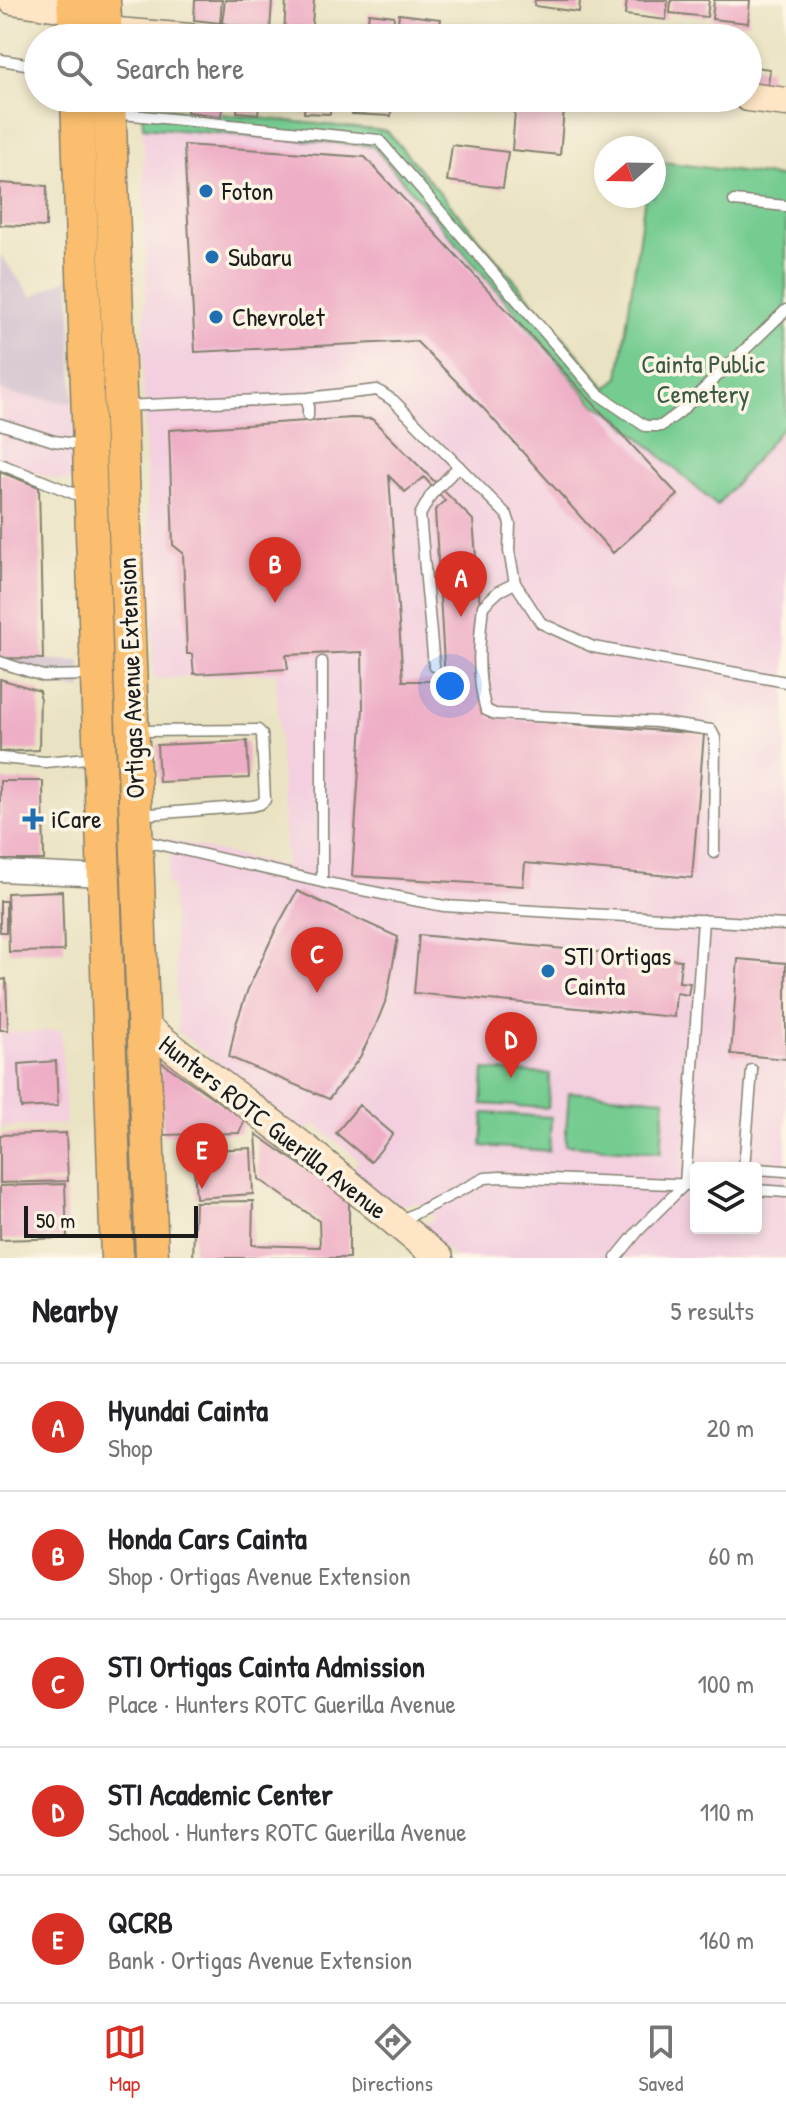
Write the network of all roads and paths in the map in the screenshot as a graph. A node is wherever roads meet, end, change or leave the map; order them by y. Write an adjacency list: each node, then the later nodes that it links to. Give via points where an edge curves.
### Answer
1 (12, 0): 2 (street)
2 (89, 19): 3 (street)
3 (116, 24)
4 (1, 60): 5 (lane)
5 (24, 64)
6 (762, 99): 7 (street)
7 (786, 102)
8 (77, 112): 18 (main road, Ortigas Avenue Extension)
9 (109, 112): 15 (main road, Ortigas Avenue Extension)
10 (163, 112): 13 (lane, via 379,140 598,394 645,426 661,426 680,412)
11 (734, 201): 12 (lane)
12 (786, 206)
13 (786, 310)
14 (308, 398): 15 (lane); 16 (lane); 20 (lane, via 377,390)
15 (121, 406): 26 (main road, Ortigas Avenue Extension)
16 (308, 416)
17 (0, 424): 18 (lane)
18 (89, 446): 21 (main road, Ortigas Avenue Extension)
19 (0, 464): 21 (lane)
20 (459, 466): 22 (lane, via 507,515); 25 (lane, via 420,515)
21 (91, 500): 26 (main road, Ortigas Avenue Extension)
22 (515, 583): 27 (lane, via 541,623 593,647); 32 (lane, via 483,606 479,645 486,710 711,730)
23 (0, 662): 26 (lane, via 43,676)
24 (322, 662): 35 (lane)
25 (434, 666)
26 (114, 676): 28 (main road, Ortigas Avenue Extension); 29 (main road, Ortigas Avenue Extension)
27 (786, 682)
28 (133, 731): 31 (main road, Ortigas Avenue Extension); 31 (lane, via 258,730 265,800)
29 (100, 756): 30 (lane, via 45,762); 34 (main road, Ortigas Avenue Extension)
30 (0, 758)
31 (136, 827): 35 (lane); 38 (main road, Ortigas Avenue Extension)
32 (714, 853)
33 (0, 871): 34 (street)
34 (104, 876): 48 (main road, Ortigas Avenue Extension)
35 (322, 882): 36 (lane, via 444,906)
36 (703, 920): 37 (lane); 40 (lane)
37 (786, 925)
38 (144, 1026): 47 (street, Hunters ROTC Guerilla Avenue); 49 (main road, Ortigas Avenue Extension)
39 (752, 1070): 41 (lane)
40 (691, 1162)
41 (745, 1162)
42 (762, 1169): 43 (lane)
43 (786, 1171)
44 (690, 1184): 47 (lane, via 485,1178); 51 (lane)
45 (762, 1190): 46 (lane)
46 (786, 1192)
47 (396, 1223): 50 (street, Hunters ROTC Guerilla Avenue)
48 (117, 1258)
49 (152, 1258)
50 (439, 1258)
51 (616, 1258)

